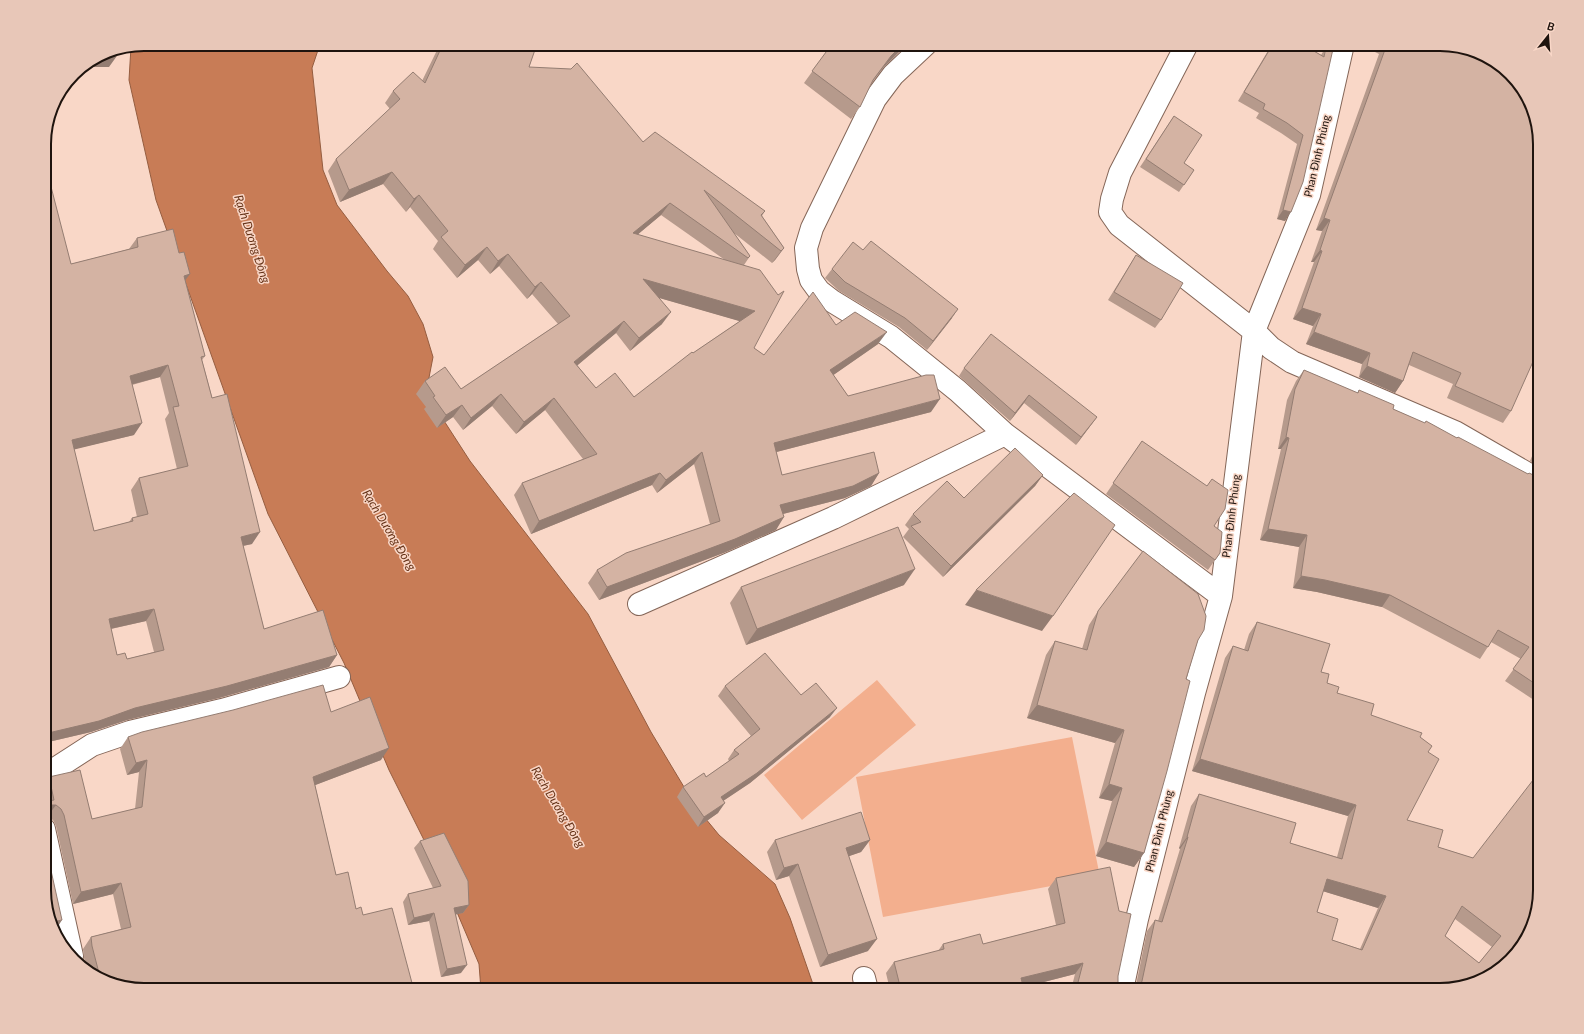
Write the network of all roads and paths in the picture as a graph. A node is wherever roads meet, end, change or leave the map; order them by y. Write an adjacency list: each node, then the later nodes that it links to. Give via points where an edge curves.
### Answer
1 (919, 51): 5 (street, via 893,75 875,99 812,228 806,248 808,269 811,280 819,291 891,337 958,391)
2 (1183, 51): 4 (street, via 1120,173 1110,212 1119,225)
3 (1340, 51): 4 (street, Phan Đình Phùng, via 1309,195)
4 (1254, 332): 6 (street, via 1271,348 1292,362 1455,432); 7 (street, Phan Đình Phùng)
5 (1005, 434): 7 (street); 8 (street, via 833,518)
6 (1533, 477)
7 (1221, 596): 13 (street, Phan Đình Phùng, via 1139,911)
8 (639, 604)
9 (339, 677): 10 (street, via 124,734 92,745)
10 (51, 771)
11 (51, 860): 12 (street)
12 (70, 947)
13 (1124, 983)

